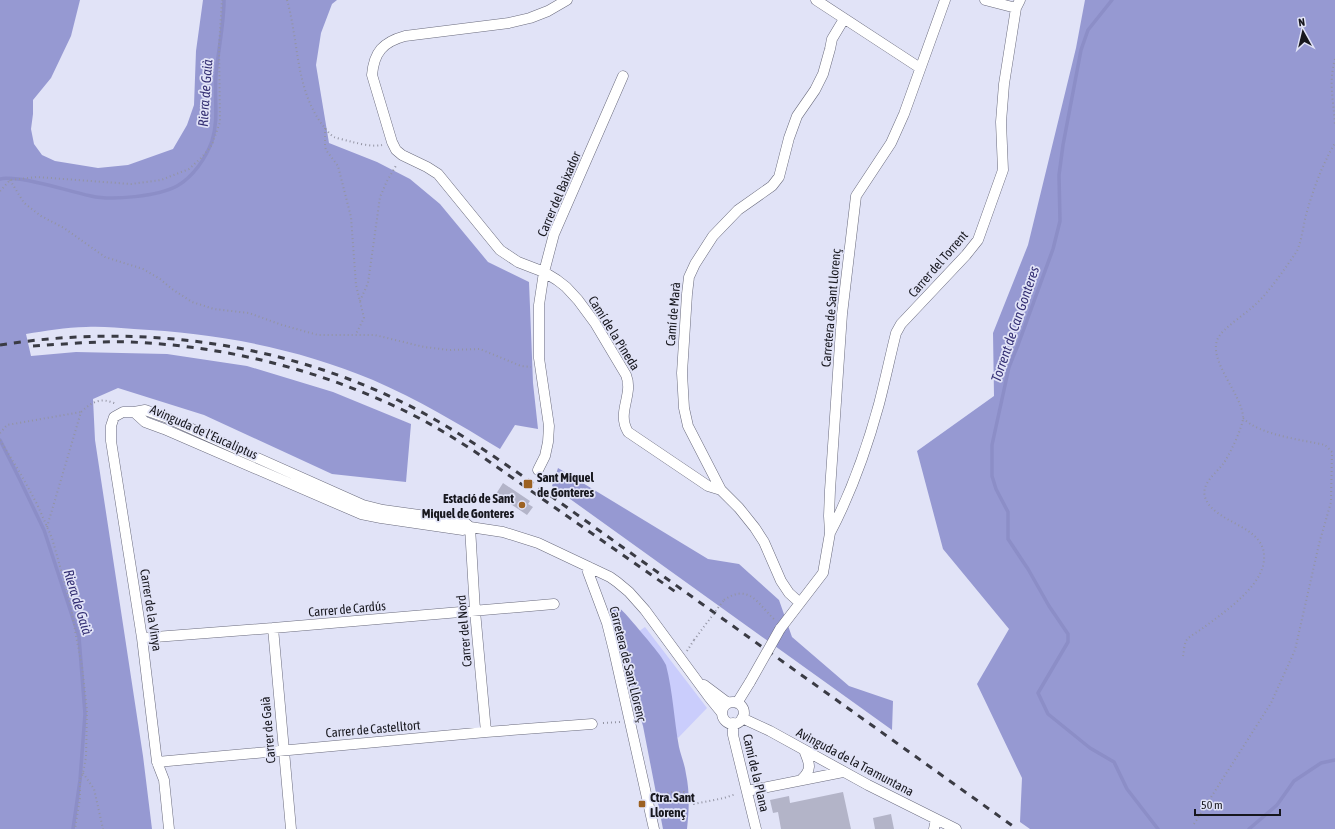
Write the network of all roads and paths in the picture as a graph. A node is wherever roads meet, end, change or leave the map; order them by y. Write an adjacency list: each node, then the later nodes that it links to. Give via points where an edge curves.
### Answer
1 (222, 0): 17 (path, via 219,46 220,122 212,145 189,169 161,180 131,184 37,176)
2 (287, 0): 13 (path, via 304,88)
3 (567, 0): 14 (street, via 530,18 405,36 384,45 373,65 372,76)
4 (816, 0): 8 (street)
5 (944, 0): 10 (street, Carretera de Sant Llorenç)
6 (985, 0): 7 (street)
7 (1018, 4): 33 (street, Carrer del Torrent, via 1004,84 1001,122 1004,170 978,240 901,324 896,333 879,405 865,450)
8 (844, 19): 10 (street); 30 (street, Camí de Marà, via 832,39 823,74 797,116 779,177 772,186 738,210 713,236 689,277 682,373 684,408 688,426)
9 (1335, 59): 12 (path, via 1331,75)
10 (920, 68): 33 (street, Carretera de Sant Llorenç, via 891,143 856,196 842,314 830,490)
11 (623, 76): 19 (street, Carrer del Baixador, via 554,234)
12 (1335, 126)
13 (325, 128): 14 (path, via 333,136 358,144 378,146); 20 (path, via 324,146 338,166 351,217 356,284)
14 (392, 142): 16 (street)
15 (1335, 143): 26 (path, via 1322,166 1309,202 1301,241 1294,255 1257,303 1217,339 1216,349 1221,369 1236,395)
16 (402, 155): 19 (street, Camí de la Pineda, via 438,174 500,250 518,262); 20 (path, via 380,197 368,283)
17 (10, 180): 18 (path); 21 (path, via 24,204 105,257 143,269 192,302 214,309 249,313 318,335)
18 (0, 191)
19 (544, 272): 22 (street, Carrer del Baixador, via 539,305); 30 (street, Camí de la Pineda, via 566,287 578,300 596,323 626,375 629,383 623,416 628,432 708,486)
20 (360, 302): 21 (path, via 364,318)
21 (356, 334): 22 (path, via 375,335 424,347 449,350 480,349 521,366)
22 (540, 365): 29 (street, Carrer del Baixador, via 549,426 545,456)
23 (117, 405): 24 (path, via 97,401)
24 (81, 412): 27 (path, via 7,425); 31 (path)
25 (134, 412): 32 (street, Avinguda de l'Eucaliptus, via 145,410 166,417 364,505 382,510 463,521); 40 (street, Carrer de la Vinya, via 124,412 114,417 111,441)
26 (1243, 418): 42 (path, via 1234,445 1224,463 1205,486 1204,496 1210,506 1260,541 1264,553 1263,565 1259,578 1245,595 1186,640); 60 (path, via 1249,424 1263,430 1325,445 1332,452 1330,502 1295,650 1270,704)
27 (0, 433)
28 (0, 440): 31 (path, via 37,504)
29 (538, 470)
30 (721, 490): 35 (street, Camí de Marà, via 755,528 781,581)
31 (47, 527): 55 (path, via 70,602 82,666 87,710)
32 (470, 527): 34 (street, Avinguda de l'Eucaliptus, via 503,532 538,543); 37 (street, Carrer del Nord)
33 (830, 533): 35 (street, Carretera de Sant Llorenç, via 823,573)
34 (589, 567): 43 (street, Carretera de Sant Llorenç, via 610,577 629,592); 47 (street, Carretera de Sant Llorenç, via 588,572 607,623)
35 (800, 603): 38 (street, Carretera de Sant Llorenç)
36 (554, 604): 37 (street, Carrer de Cardús)
37 (475, 611): 39 (street, Carrer de Cardús); 50 (street, Carrer del Nord)
38 (782, 626): 41 (path, bridge, via 759,602 745,594 736,593 724,600); 44 (street, Carretera de Sant Llorenç, bridge, via 750,682)
39 (273, 628): 40 (street, Carrer de Cardús); 52 (street, Carrer de Gaià)
40 (142, 638): 53 (street, Carrer de la Vinya)
41 (694, 640)
42 (1183, 656)
43 (698, 681): 44 (street); 45 (street)
44 (733, 703): 45 (street, via 724,707); 46 (street, via 743,710)
45 (722, 713): 48 (street, via 725,720)
46 (742, 718): 48 (street); 51 (street, Avinguda de la Tramuntana)
47 (630, 722): 49 (path); 65 (street, Carretera de Sant Llorenç)
48 (733, 723): 57 (street, Camí de la Plana, via 733,735)
49 (592, 724): 50 (street, Carrer de Castelltort)
50 (486, 732): 52 (street, Carrer de Castelltort)
51 (804, 750): 54 (street, Avinguda de la Tramuntana); 56 (street, via 810,767)
52 (283, 751): 53 (street, Carrer de Castelltort); 64 (street, Carrer de Gaià)
53 (157, 762): 63 (street, Carrer de la Vinya, via 164,780)
54 (844, 772): 56 (street); 59 (street, Avinguda de la Tramuntana)
55 (84, 774): 61 (path, via 80,780); 62 (path, via 94,789)
56 (802, 780): 57 (street)
57 (747, 791): 58 (path, via 694,804 684,792 671,792); 66 (street, Camí de la Plana)
58 (659, 796)
59 (935, 824): 67 (street, Avinguda de la Tramuntana)
60 (1194, 824)
61 (75, 829)
62 (103, 829)
63 (169, 829)
64 (291, 829)
65 (654, 829)
66 (756, 829)
67 (956, 829)

